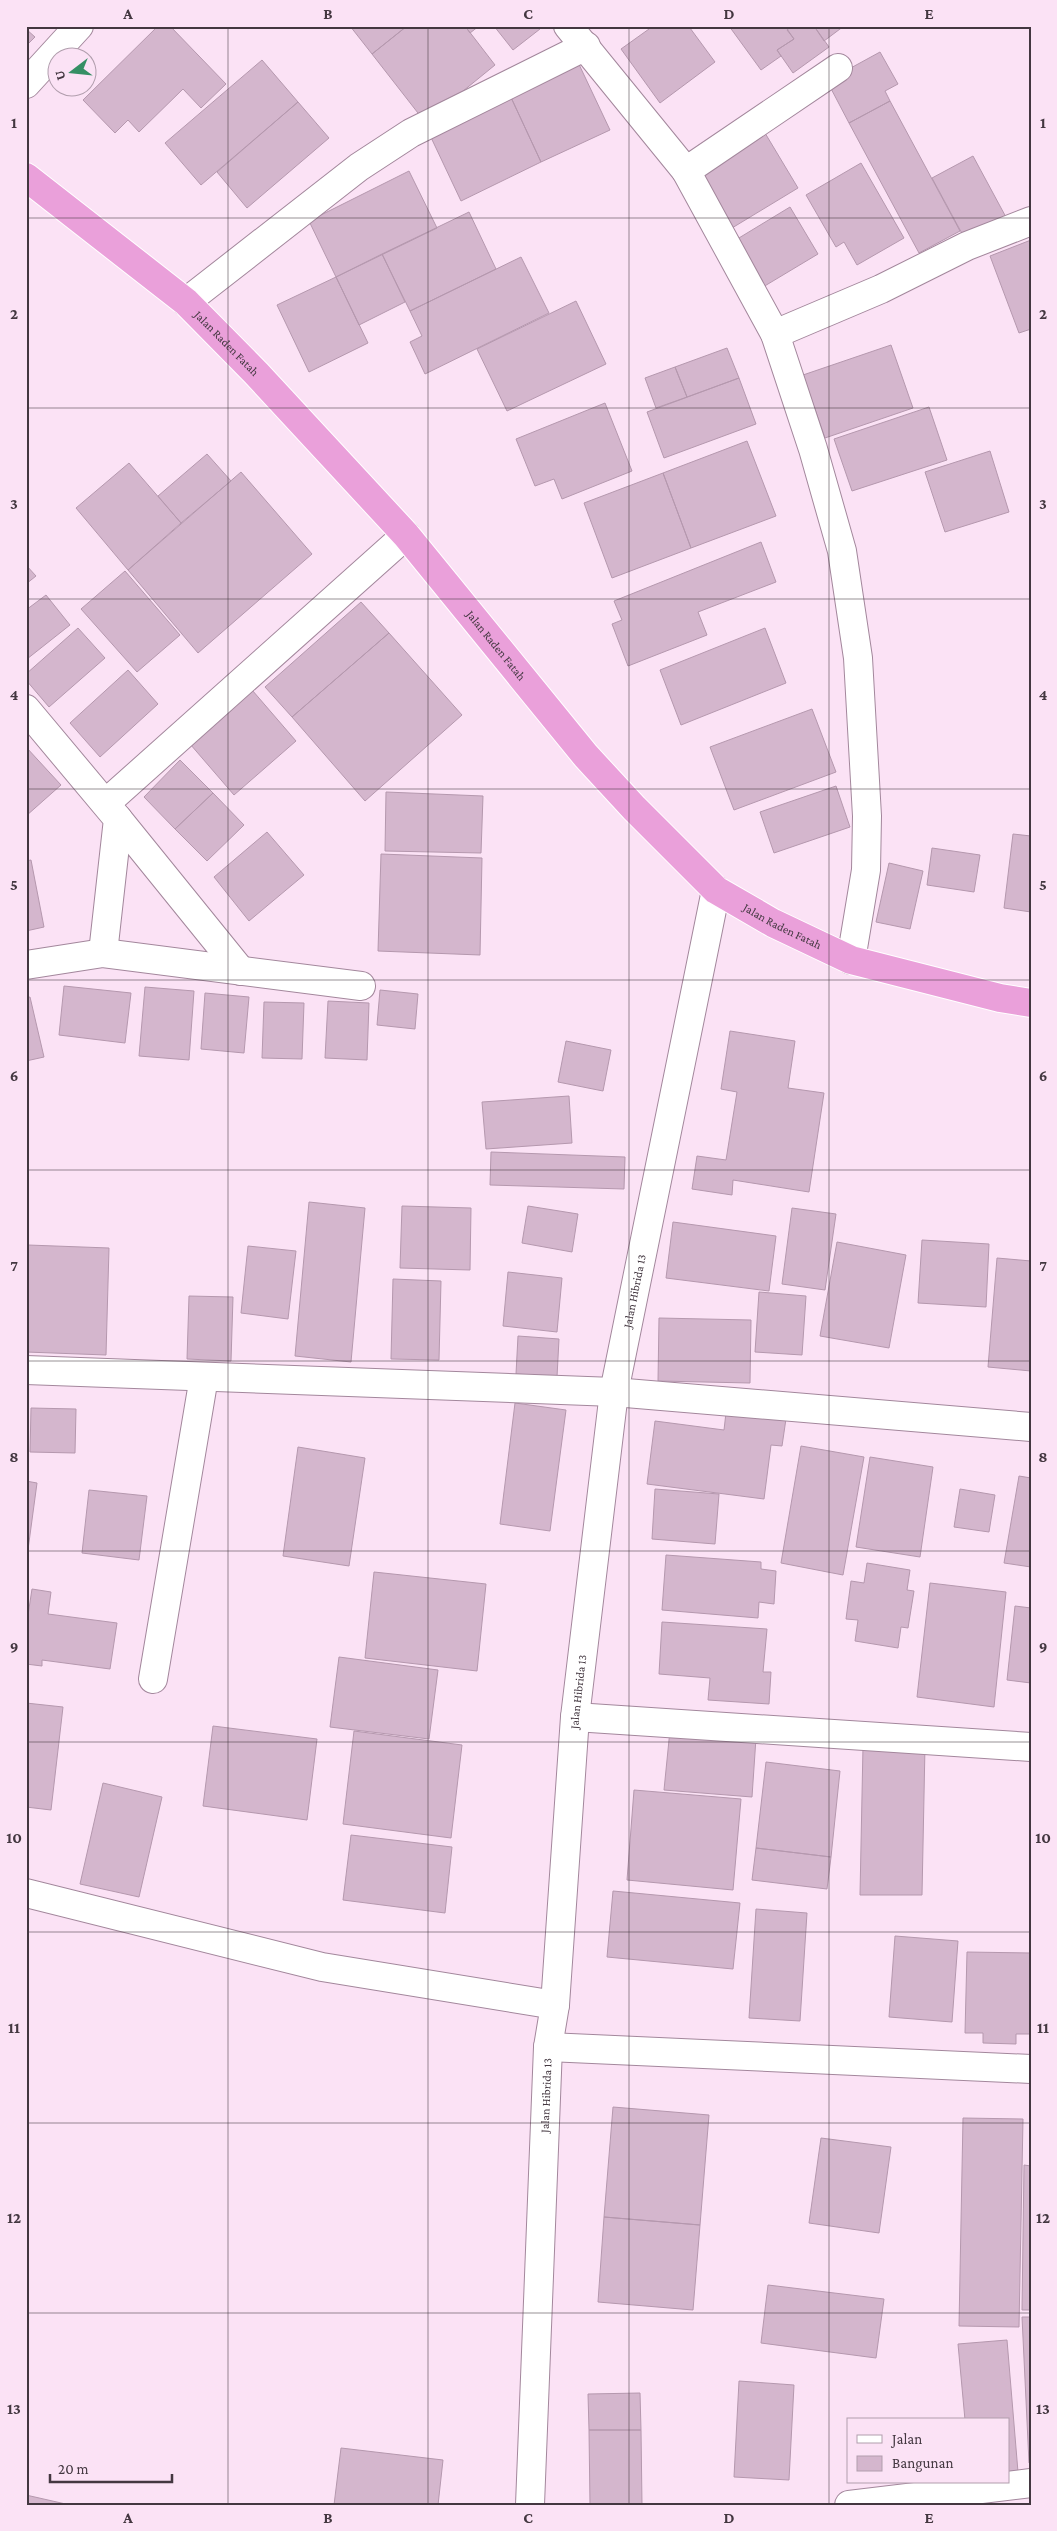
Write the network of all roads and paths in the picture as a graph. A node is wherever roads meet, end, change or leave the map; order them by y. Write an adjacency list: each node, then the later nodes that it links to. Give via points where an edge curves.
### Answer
1 (79, 26): 4 (street)
2 (577, 36): 5 (street); 8 (street, via 359,167)
3 (838, 68): 5 (street)
4 (26, 84)
5 (686, 171): 9 (street)
6 (26, 177): 8 (highway, Jalan Raden Fatah)
7 (1031, 221): 9 (street, via 967,246 881,289)
8 (186, 302): 10 (highway, Jalan Raden Fatah)
9 (775, 334): 15 (street, via 842,551 858,658 867,816 866,870)
10 (406, 535): 12 (street); 13 (highway, Jalan Raden Fatah, via 586,756)
11 (26, 709): 12 (street)
12 (112, 811): 14 (street); 17 (street)
13 (716, 890): 15 (highway, Jalan Raden Fatah, via 773,924); 22 (street, Jalan Hibrida 13)
14 (103, 953): 16 (street); 17 (street)
15 (851, 960): 19 (highway, Jalan Raden Fatah)
16 (26, 965)
17 (241, 971): 18 (street)
18 (361, 986)
19 (1031, 1003)
20 (26, 1370): 21 (street)
21 (204, 1377): 22 (street); 24 (street)
22 (614, 1392): 23 (street); 25 (street, Jalan Hibrida 13)
23 (1031, 1427)
24 (153, 1679)
25 (575, 1717): 26 (street); 28 (street, Jalan Hibrida 13)
26 (1031, 1747)
27 (26, 1893): 28 (street, via 322,1967)
28 (555, 2005): 29 (street, Jalan Hibrida 13)
29 (548, 2047): 30 (street); 32 (street, Jalan Hibrida 13)
30 (1031, 2069)
31 (1031, 2483): 33 (street)
32 (530, 2505)
33 (848, 2505)

